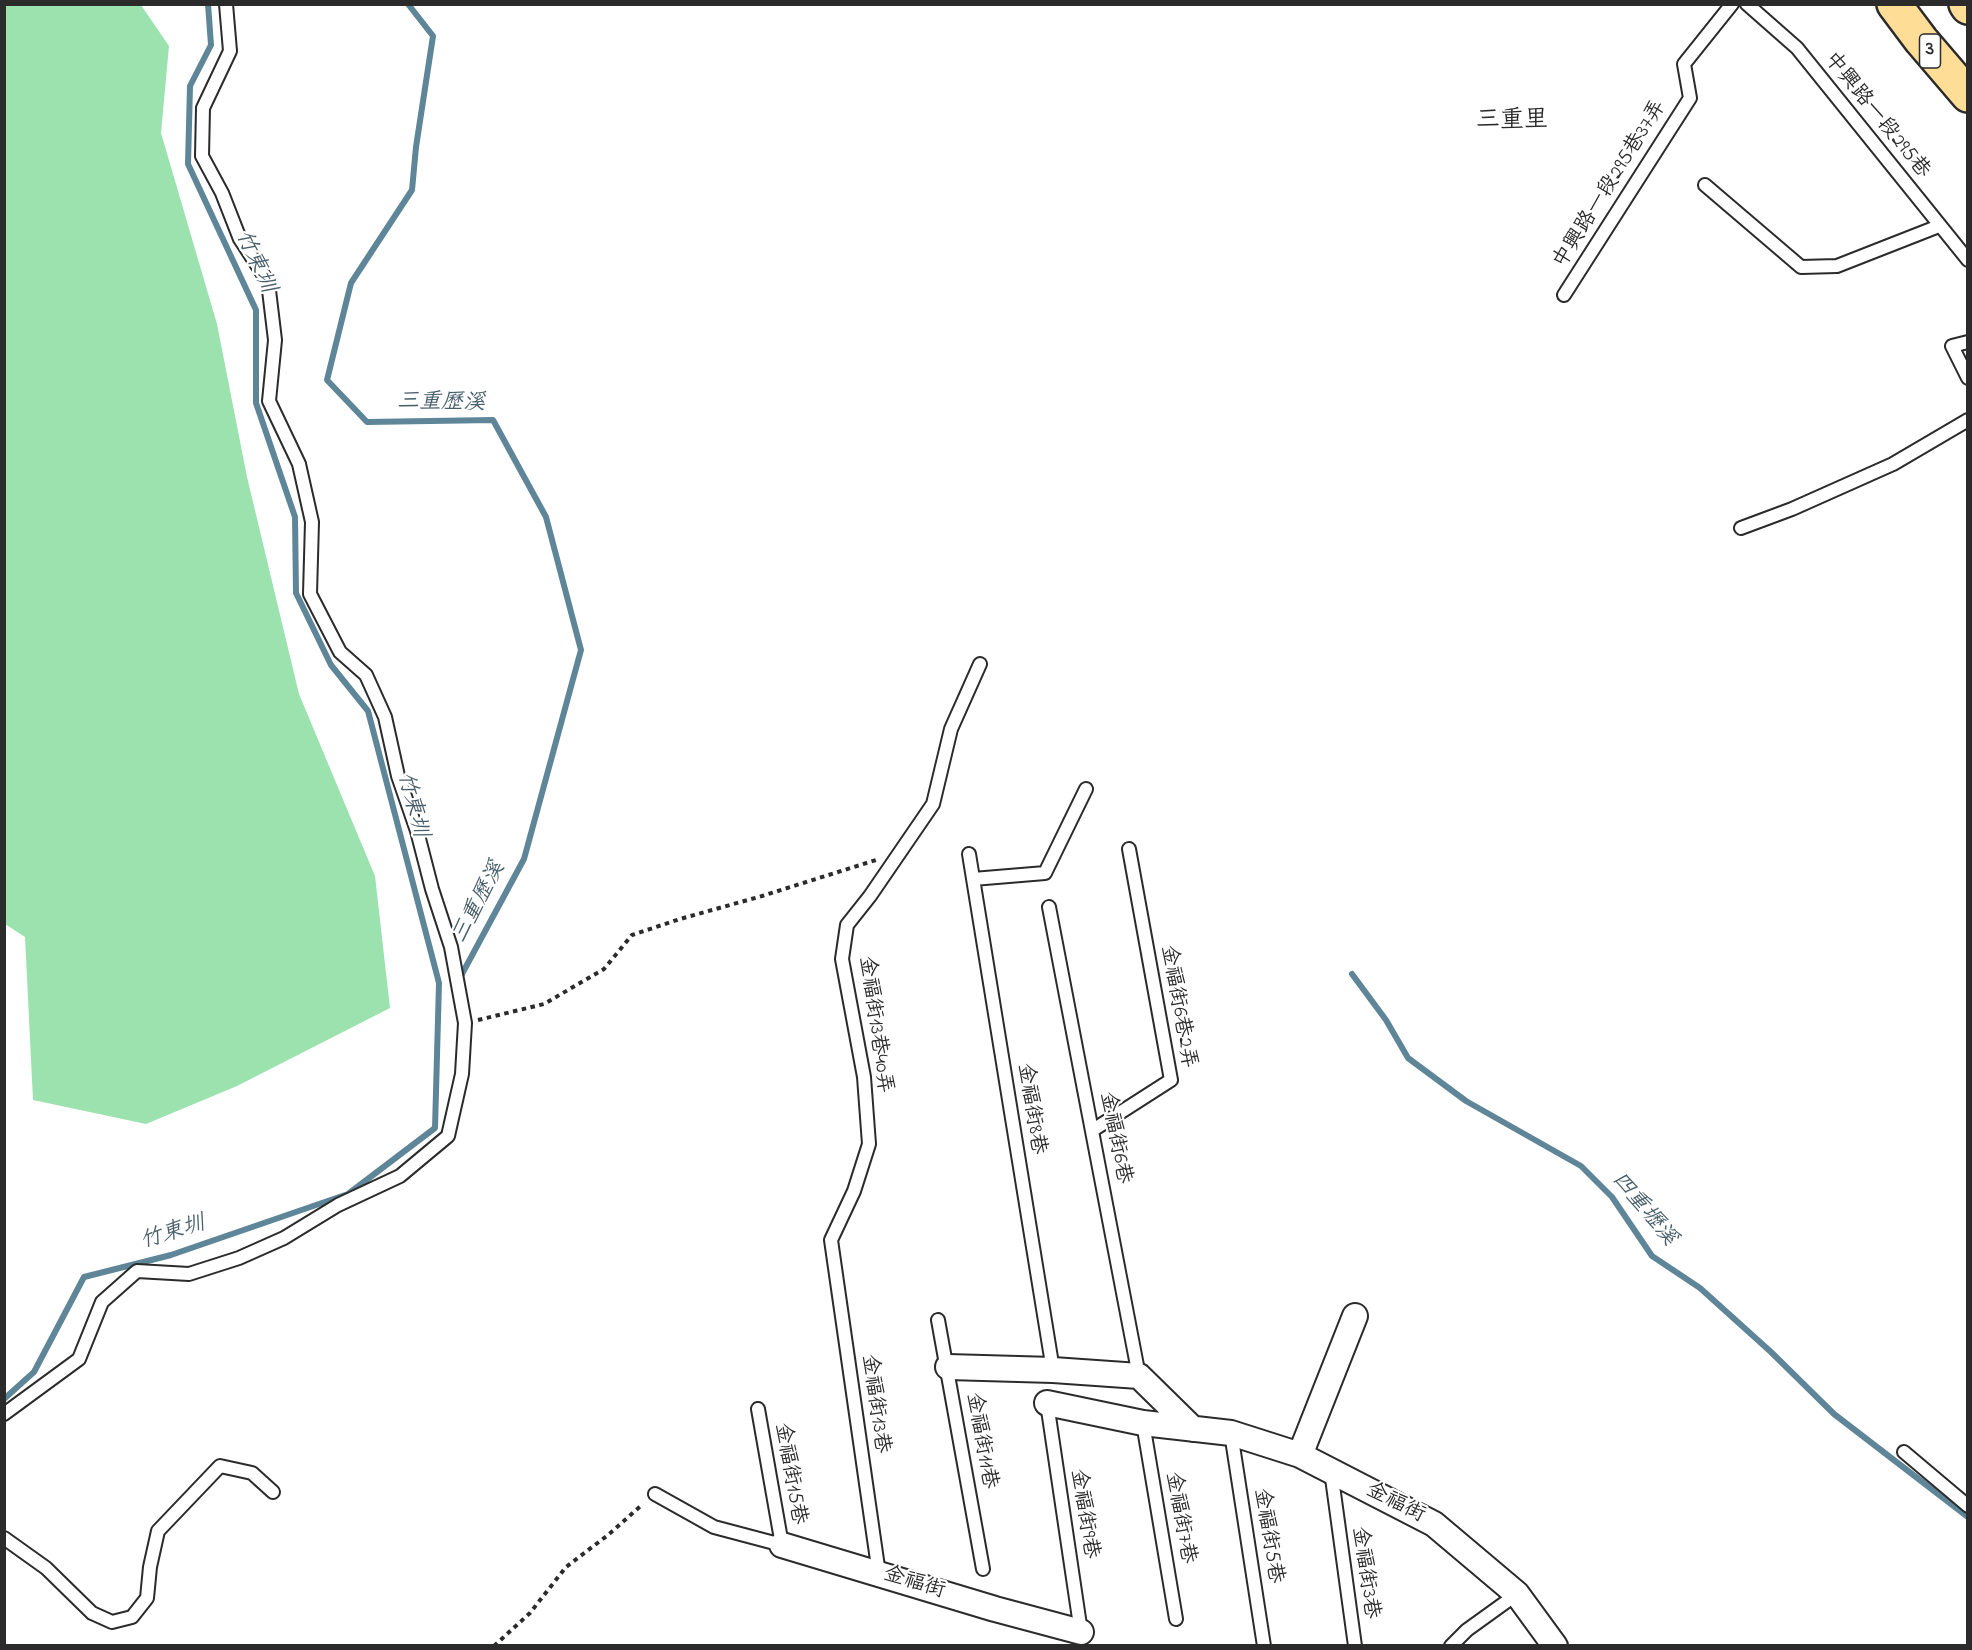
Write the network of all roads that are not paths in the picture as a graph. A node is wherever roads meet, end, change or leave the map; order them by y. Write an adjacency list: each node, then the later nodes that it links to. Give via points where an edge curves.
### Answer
1 (226, 4): 29 (lane, via 230,51 203,108 202,156 240,239 268,282 275,340 269,401 299,464 312,522 309,594 340,652 366,675 385,717 398,776 451,947 465,1023 462,1074 448,1136 400,1176 239,1258 189,1274 137,1271 102,1302 79,1359)
2 (1732, 4): 9 (lane, 中興路一段295巷37弄, via 1684,64 1689,98)
3 (1747, 4): 7 (lane, 中興路一段295巷, via 1797,48)
4 (1894, 4): 5 (highway, 3)
5 (1968, 95)
6 (1705, 184): 7 (lane, via 1801,267 1837,266)
7 (1939, 226): 8 (lane, 中興路一段295巷)
8 (1968, 260)
9 (1564, 295)
10 (1968, 342): 11 (lane, via 1952,346)
11 (1968, 378)
12 (1968, 420): 13 (lane, via 1893,464)
13 (1741, 528)
14 (980, 664): 21 (lane, 金福街13巷40弄, via 951,729 933,804 847,925 842,959 864,1077 869,1144 854,1191)
15 (1086, 789): 18 (lane, via 1045,873)
16 (1129, 849): 20 (lane, 金福街6巷2弄, via 1171,1080)
17 (969, 854): 18 (lane, 金福街8巷)
18 (973, 879): 25 (lane, 金福街8巷)
19 (1049, 907): 20 (lane, 金福街6巷)
20 (1093, 1130): 26 (lane, 金福街6巷)
21 (831, 1240): 42 (lane, 金福街13巷)
22 (1355, 1316): 34 (street)
23 (938, 1320): 24 (lane, 金福街11巷)
24 (948, 1367): 25 (street); 41 (lane, 金福街11巷)
25 (1053, 1370): 26 (street)
26 (1139, 1376): 31 (street)
27 (1047, 1403): 30 (street, 金福街); 45 (lane, 金福街9巷)
28 (758, 1409): 40 (lane, 金福街15巷)
29 (4, 1414)
30 (1143, 1423): 31 (street, 金福街); 44 (lane, 金福街7巷)
31 (1193, 1429): 32 (street, 金福街)
32 (1231, 1433): 34 (street, 金福街); 46 (lane, 金福街5巷)
33 (1904, 1452): 38 (lane)
34 (1300, 1455): 35 (street, 金福街)
35 (1331, 1471): 43 (street, 金福街, via 1434,1524); 47 (lane, 金福街3巷)
36 (273, 1492): 39 (lane, via 252,1473 220,1466 158,1531 147,1598 132,1617 112,1622 92,1613 46,1569)
37 (655, 1494): 40 (lane, via 714,1527)
38 (1968, 1506)
39 (4, 1538)
40 (782, 1545): 42 (street, 金福街)
41 (983, 1569)
42 (879, 1574): 45 (street, 金福街)
43 (1517, 1594): 48 (lane); 49 (street, 金福街)
44 (1176, 1619)
45 (1082, 1632)
46 (1264, 1646)
47 (1355, 1646)
48 (1451, 1646)
49 (1555, 1646)

